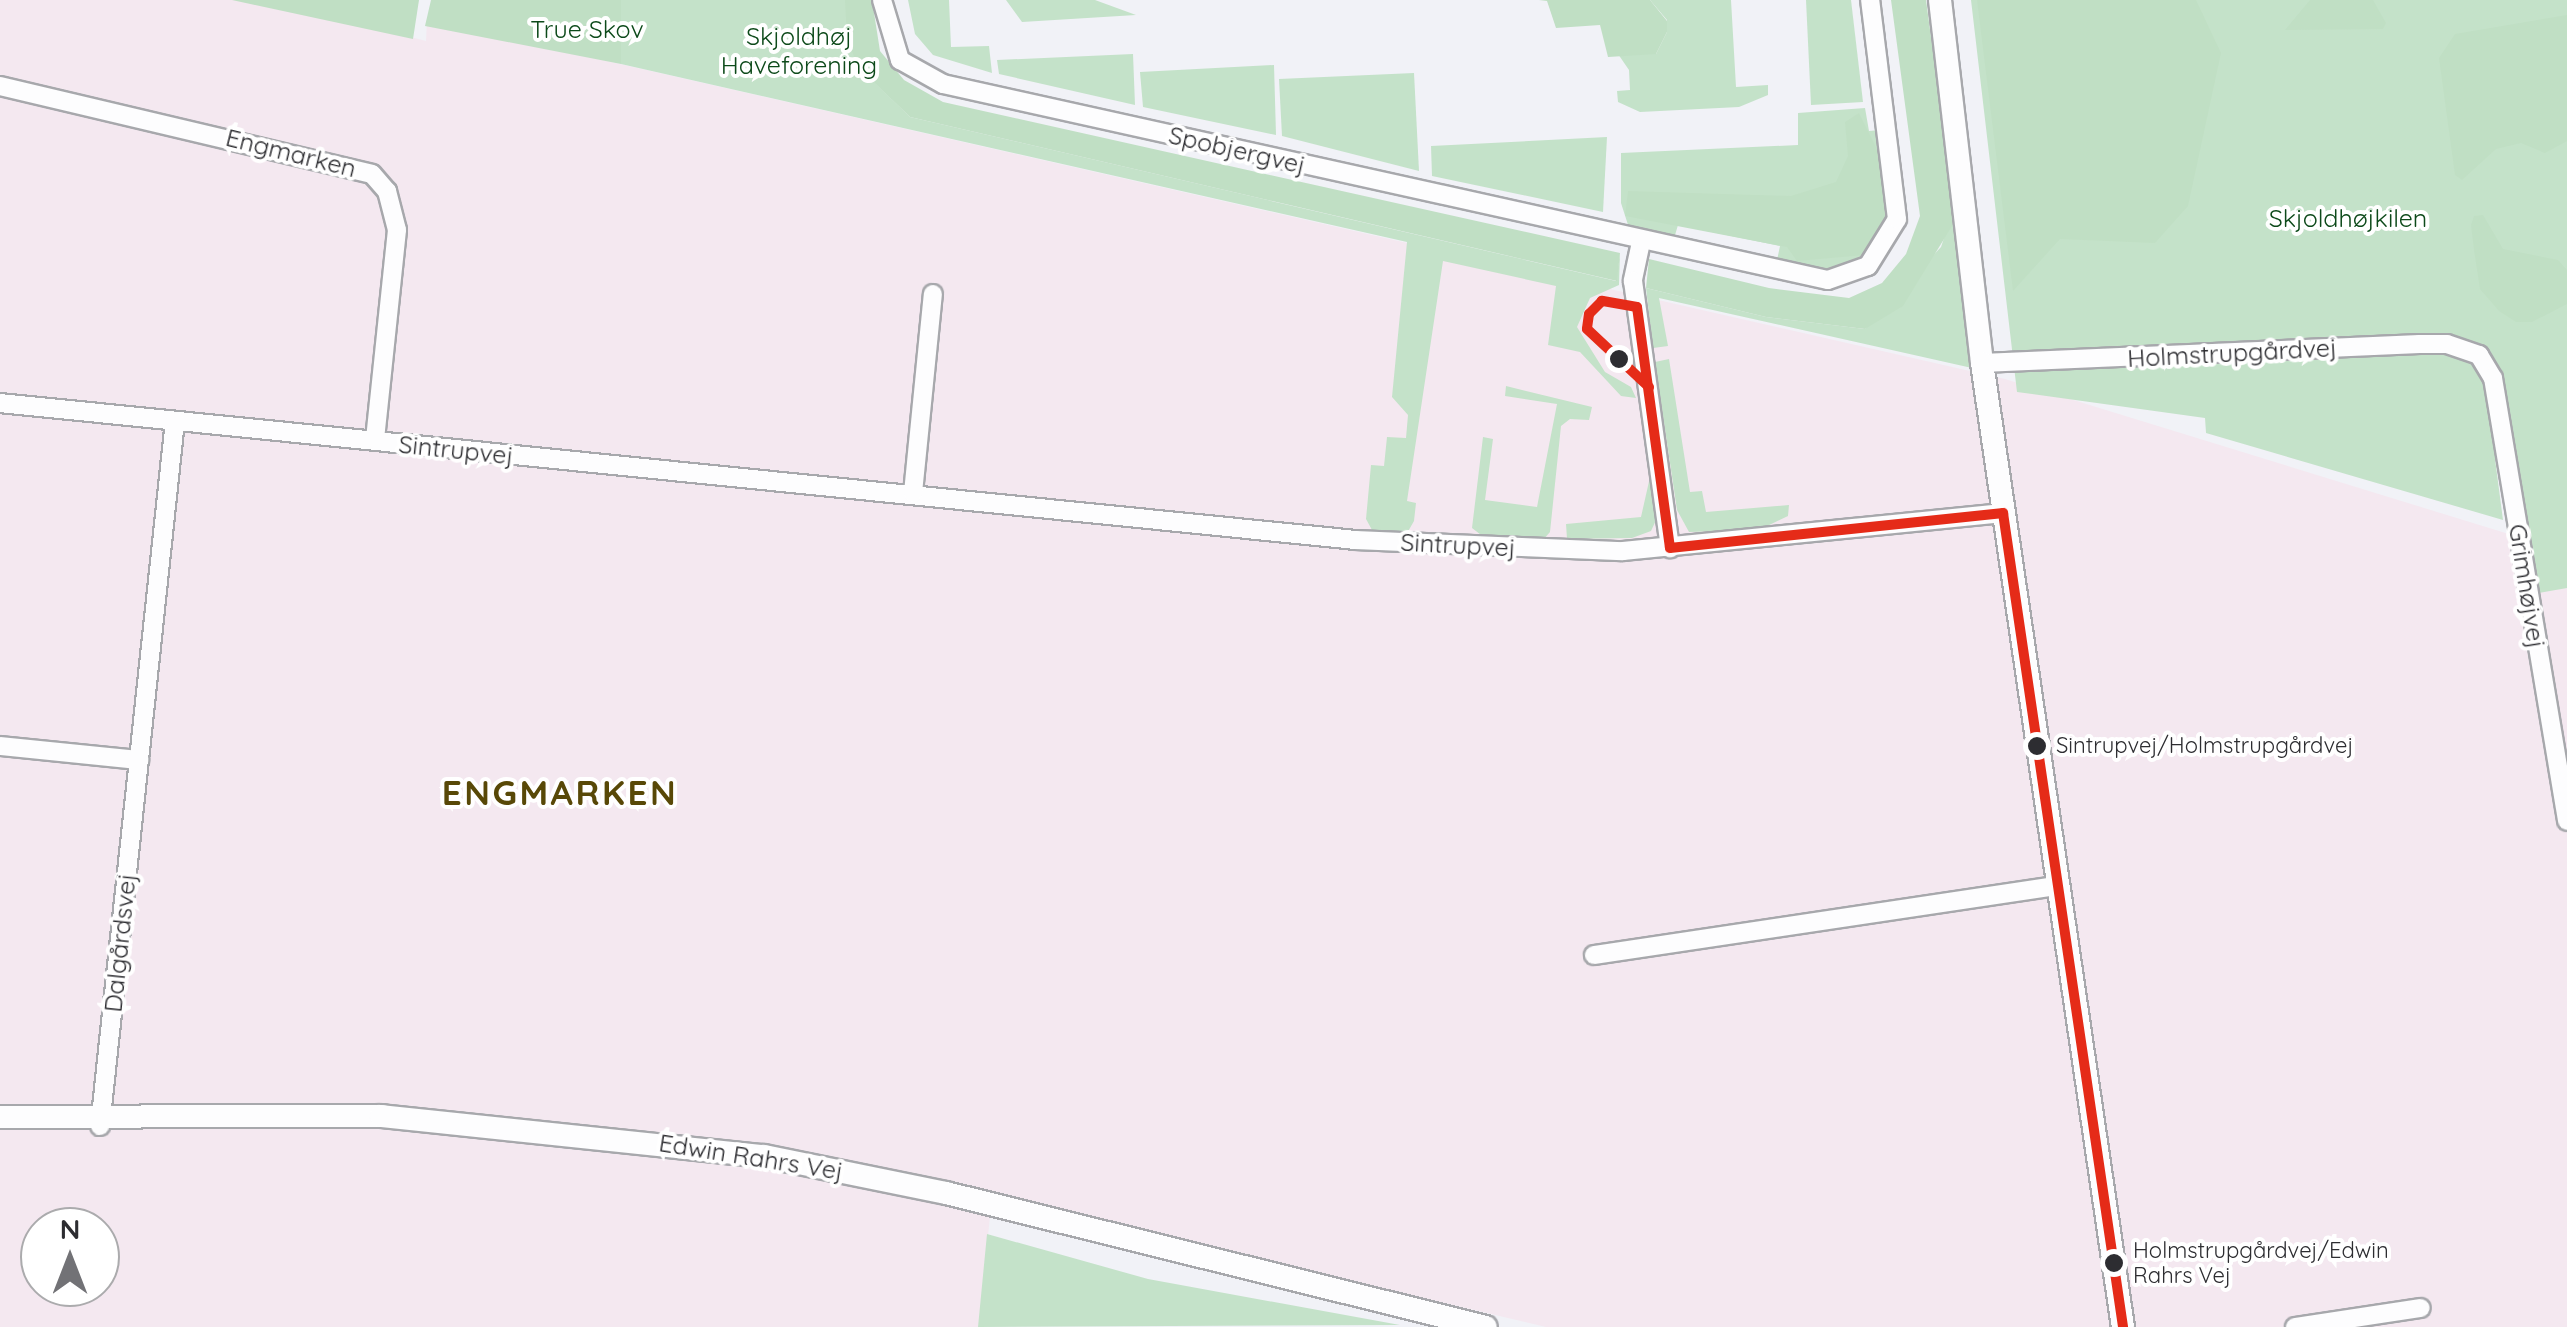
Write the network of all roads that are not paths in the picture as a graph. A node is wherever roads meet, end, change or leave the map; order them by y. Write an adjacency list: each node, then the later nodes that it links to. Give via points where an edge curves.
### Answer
1 (882, 0): 5 (street, Spobjergvej, via 900,60 943,84)
2 (1870, 0): 5 (street, Spobjergvej, via 1898,193 1897,219 1881,254 1853,275 1828,280)
3 (1940, 0): 8 (street)
4 (0, 86): 11 (street, Engmarken, via 372,174 387,192 396,230)
5 (1641, 242): 14 (street, via 1633,280)
6 (932, 294): 12 (street)
7 (2479, 355): 8 (street, Holmstrupgårdvej, via 2434,344); 17 (street, Grimhøjvej, via 2493,378)
8 (1982, 364): 13 (street)
9 (0, 403): 10 (street, Sintrupvej)
10 (175, 421): 11 (street, Sintrupvej); 16 (street, Dalgårdsvej)
11 (374, 441): 12 (street, Sintrupvej)
12 (913, 494): 14 (street, Sintrupvej, via 1355,540)
13 (2003, 513): 14 (street, Sintrupvej); 18 (street)
14 (1670, 548)
15 (0, 746): 16 (street)
16 (139, 760): 21 (street, Dalgårdsvej)
17 (2567, 821)
18 (2057, 886): 19 (street); 26 (street)
19 (1594, 955)
20 (0, 1117): 21 (street, Edwin Rahrs Vej)
21 (101, 1120): 22 (street, Edwin Rahrs Vej); 24 (street, Edwin Rahrs Vej, via 422,1133 693,1160 978,1214); 25 (street, Edwin Rahrs Vej, via 439,1120 764,1156 946,1193)
22 (0, 1131)
23 (2422, 1308): 27 (street)
24 (1433, 1327)
25 (1486, 1327)
26 (2123, 1327)
27 (2295, 1327)

